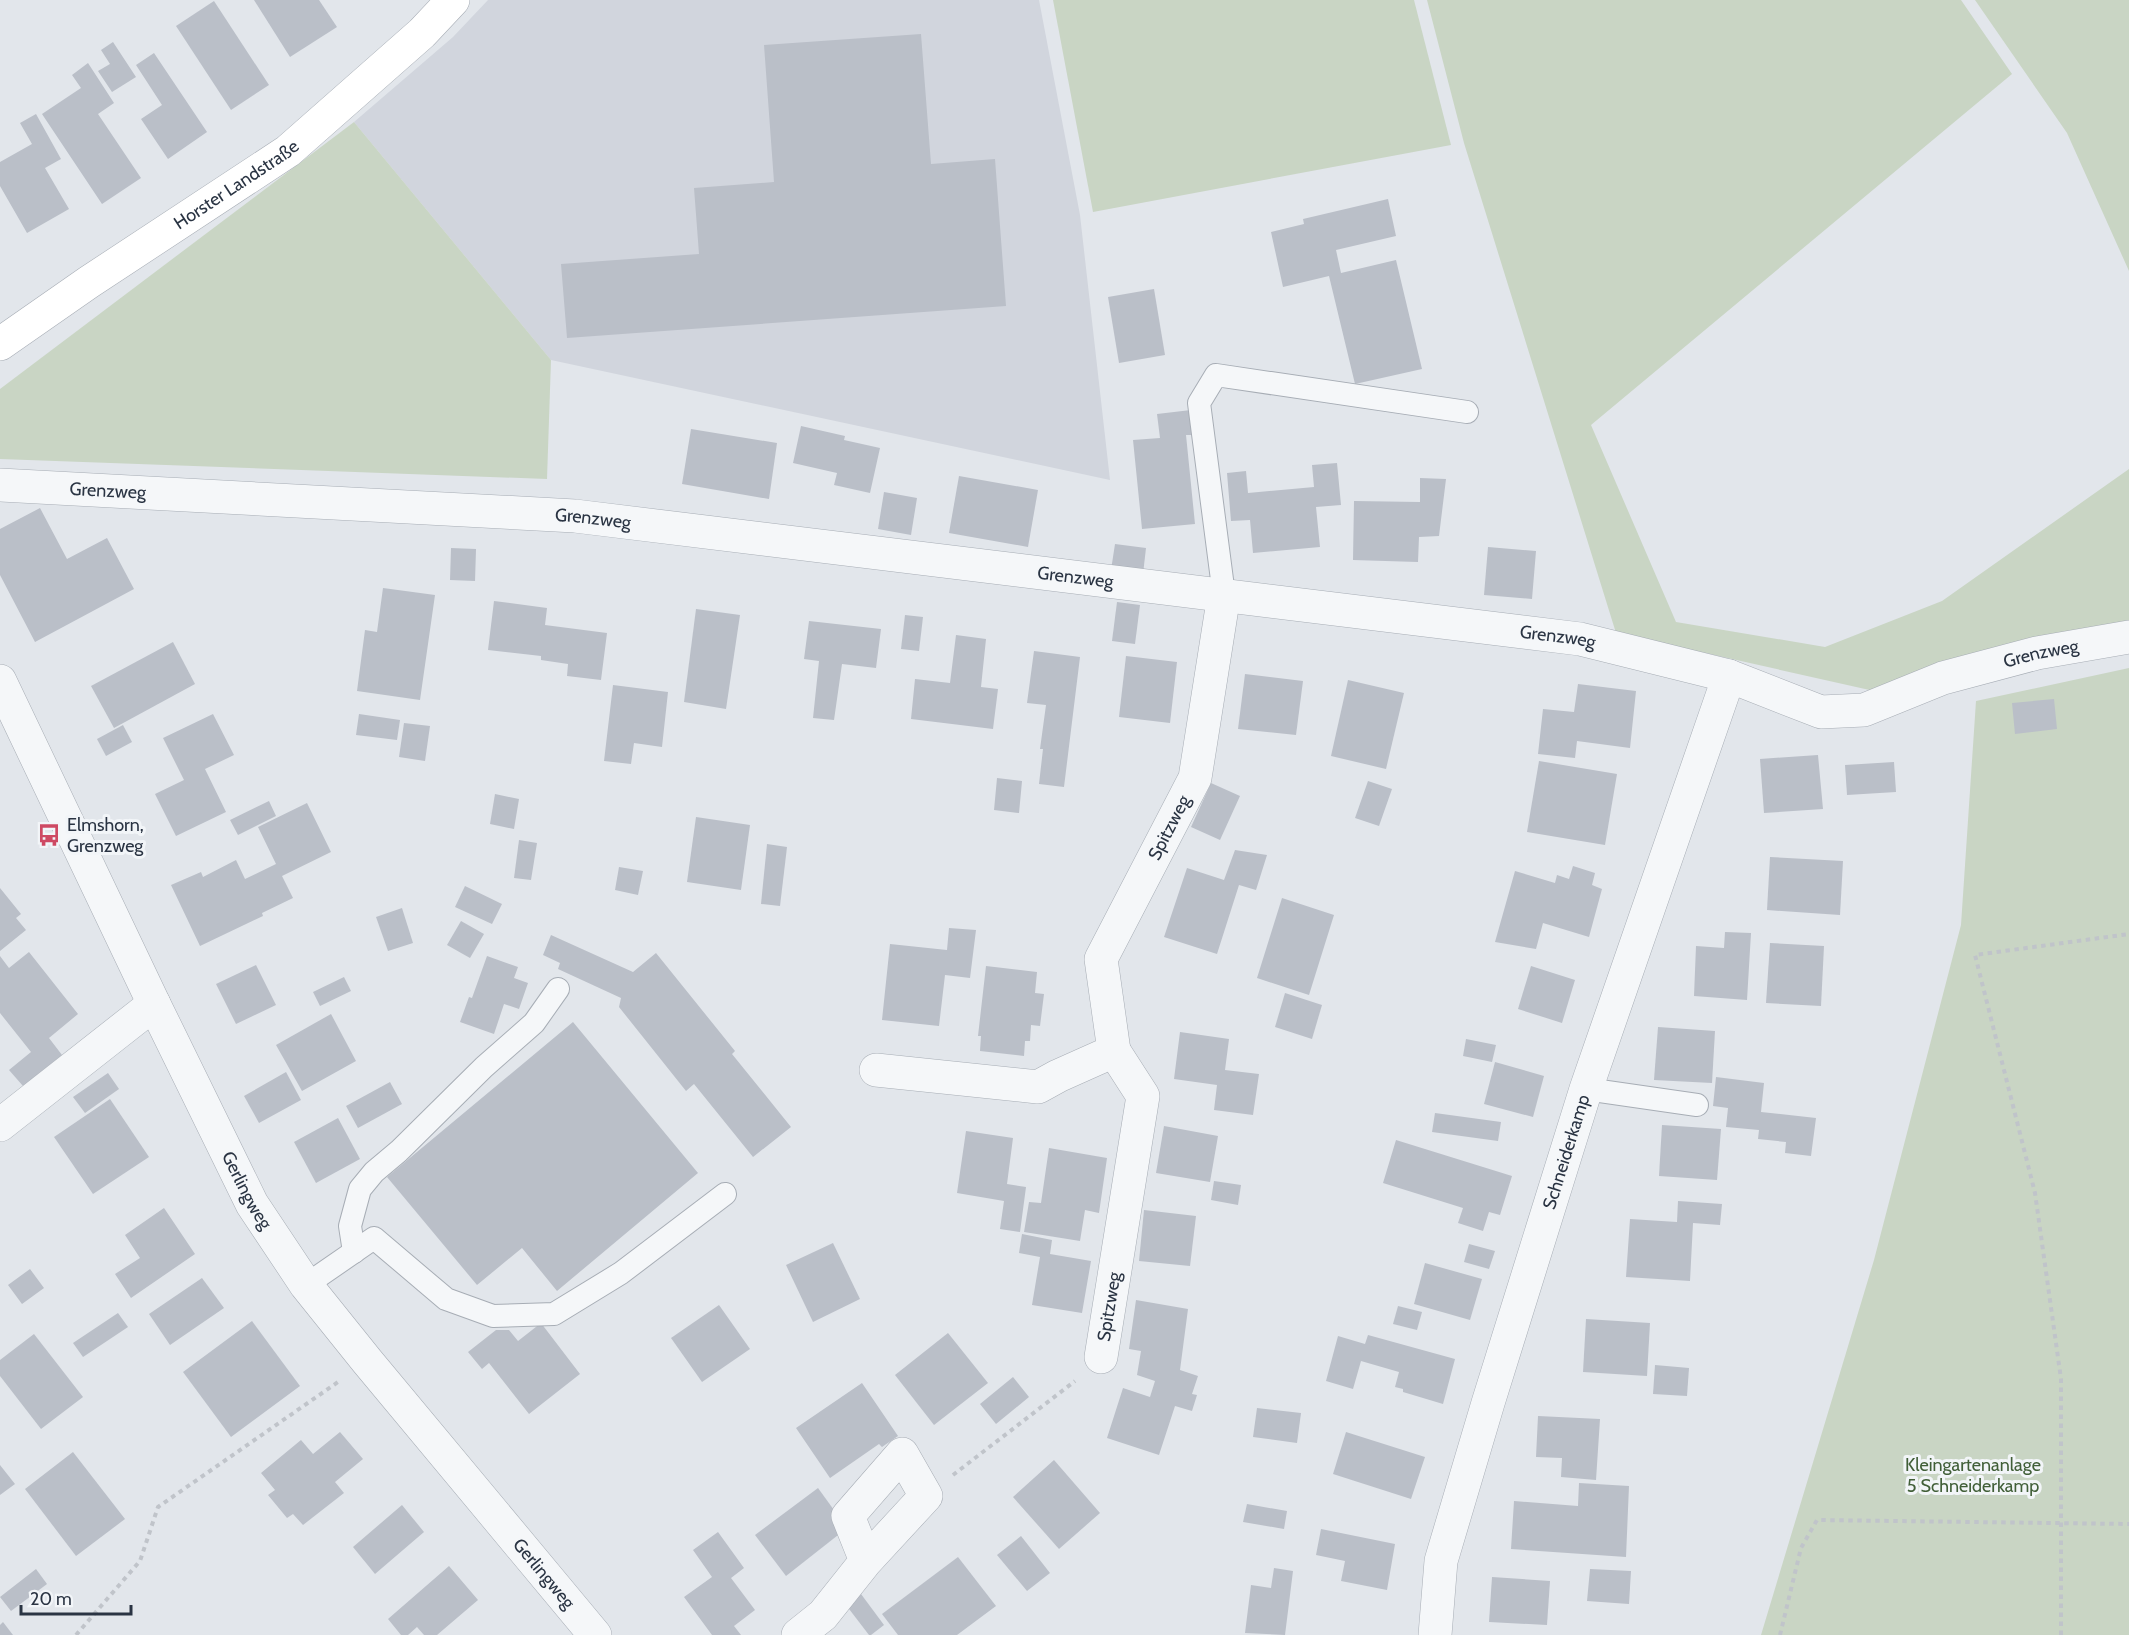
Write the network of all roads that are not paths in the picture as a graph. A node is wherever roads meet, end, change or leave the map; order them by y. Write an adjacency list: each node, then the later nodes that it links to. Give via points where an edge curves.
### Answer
1 (453, 0): 2 (main road, Horster Landstraße, via 422,33 288,151)
2 (0, 344)
3 (1467, 412): 5 (lane, via 1216,375 1199,403)
4 (0, 485): 5 (street, Grenzweg, via 574,516)
5 (1224, 596): 7 (street, Grenzweg, via 1580,639); 11 (street, Spitzweg, via 1195,778 1101,959)
6 (2129, 637): 7 (street, Grenzweg, via 2037,653 1953,675 1864,710 1821,712)
7 (1729, 676): 13 (street, Schneiderkamp)
8 (0, 681): 10 (street, Gerlingweg)
9 (558, 989): 17 (lane, via 534,1023 360,1189 350,1226)
10 (154, 1004): 15 (street); 18 (street, Gerlingweg, via 252,1204)
11 (1114, 1051): 12 (street, via 1038,1087); 19 (street, Spitzweg, via 1143,1096)
12 (876, 1070)
13 (1586, 1089): 14 (lane); 23 (street, Schneiderkamp, via 1441,1561)
14 (1697, 1105)
15 (0, 1125)
16 (725, 1194): 17 (lane, via 621,1273 554,1314 493,1317 446,1299 374,1238)
17 (354, 1252): 18 (lane)
18 (306, 1285): 21 (street, Gerlingweg)
19 (1101, 1357)
20 (866, 1561): 20 (street, via 926,1496 902,1454 848,1516); 22 (street, via 823,1615)
21 (595, 1635)
22 (798, 1635)
23 (1435, 1635)

